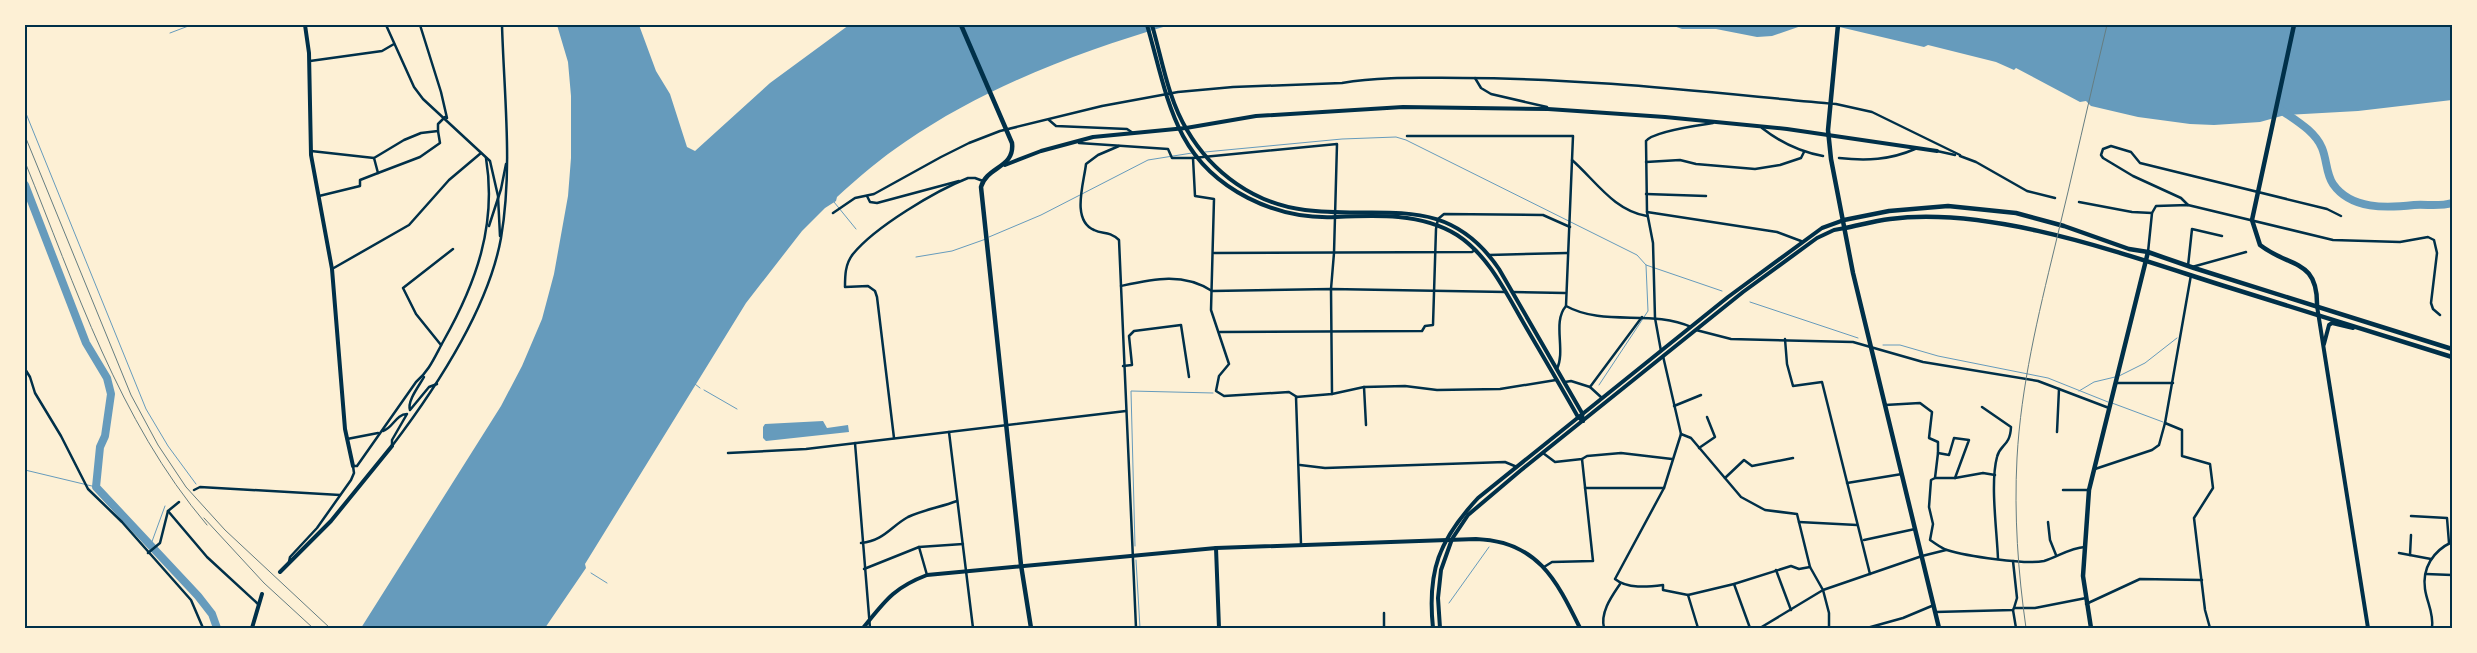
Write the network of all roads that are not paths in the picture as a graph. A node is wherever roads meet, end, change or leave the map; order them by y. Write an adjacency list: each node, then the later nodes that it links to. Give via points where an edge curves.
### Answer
1 (305, 25): 11 (street)
2 (386, 25): 10 (street)
3 (420, 25): 14 (street, via 445,104)
4 (502, 25): 39 (street)
5 (961, 25): 40 (main road, via 1008,133 1013,152)
6 (1147, 25): 18 (street)
7 (1152, 25): 19 (street)
8 (1838, 25): 22 (main road)
9 (2294, 25): 59 (main road)
10 (395, 44): 11 (street, via 382,51); 14 (street, via 414,87)
11 (308, 62): 27 (street)
12 (1475, 78): 13 (street, via 1481,88 1491,94); 15 (street, via 1360,80 1178,92); 32 (street, via 1647,86 1836,104 1872,112)
13 (1554, 109): 16 (street); 19 (street, via 1427,107 1334,110 1256,116)
14 (446, 118): 20 (street, via 438,124); 30 (street)
15 (1049, 120): 21 (street, via 1056,126 1127,129); 47 (street, via 1000,131 968,143)
16 (1718, 122): 17 (street); 38 (street, via 1652,136 1646,141)
17 (1760, 126): 22 (street); 29 (street, via 1772,136)
18 (1179, 127): 19 (street); 21 (street); 58 (street, via 1189,146 1209,169 1249,199 1287,213)
19 (1185, 127): 52 (street, via 1226,176 1252,193 1288,207)
20 (438, 131): 33 (street, via 404,140); 41 (street, via 442,141 426,154)
21 (1133, 133): 24 (street, via 1093,137)
22 (1828, 133): 26 (street); 61 (main road)
23 (1407, 136): 37 (street, via 1573,136)
24 (1079, 142): 25 (street); 40 (street, via 1041,151)
25 (1119, 146): 35 (street, via 1168,149 1171,158); 83 (street, via 1086,164 1080,214 1090,229 1104,231 1119,240)
26 (1916, 148): 28 (street); 36 (street, via 1873,160)
27 (311, 151): 33 (street); 45 (street)
28 (1937, 151): 32 (street)
29 (1804, 152): 31 (street); 38 (street, via 1801,158 1780,165 1755,168 1680,160)
30 (481, 153): 34 (street); 81 (street, via 449,180 409,225)
31 (1823, 156)
32 (1960, 156): 49 (street, via 2027,191)
33 (374, 158): 41 (street)
34 (486, 158): 46 (street, via 490,161); 65 (street, via 489,187)
35 (1193, 158): 52 (street, via 1337,144); 73 (street, via 1195,196 1214,199)
36 (1839, 158)
37 (1572, 160): 56 (street, via 1590,175 1606,196); 63 (street)
38 (1646, 162): 44 (street)
39 (507, 163): 46 (street); 67 (street)
40 (1005, 165): 43 (main road, via 988,174)
41 (378, 174): 45 (street, via 360,180 360,186)
42 (962, 181): 43 (street, via 975,178); 47 (street, via 877,203 870,202); 144 (street, via 887,225 852,254 848,263 845,287 868,286 878,297)
43 (983, 181): 138 (main road, via 981,187)
44 (1646, 194): 48 (street); 53 (street)
45 (318, 196): 81 (street)
46 (498, 196): 65 (street); 67 (street)
47 (867, 196): 55 (street, via 854,198)
48 (1706, 196)
49 (2055, 198)
50 (2079, 202): 54 (street)
51 (2188, 205): 54 (street, via 2156,206); 57 (street, via 2181,198 2103,158 2103,149 2111,146 2131,152 2140,163 2327,209); 59 (street)
52 (1336, 212): 58 (street); 60 (street, via 1397,211)
53 (1647, 212): 56 (street); 68 (street, via 1778,232)
54 (2152, 213): 71 (street)
55 (834, 214)
56 (1647, 216): 95 (street, via 1653,243)
57 (2341, 216)
58 (1336, 217): 62 (street, via 1396,217); 76 (street)
59 (2253, 217): 91 (main road, via 2260,245 2308,271 2316,288); 93 (street, via 2333,240 2434,240 2437,253 2431,303)
60 (1438, 219): 62 (street); 63 (street, via 1444,214 1543,216); 77 (street, via 1469,237)
61 (1844, 220): 64 (main road); 68 (street, via 1822,228); 71 (main road, via 1917,208 1983,209 2039,219)
62 (1436, 225): 70 (street, via 1457,235); 74 (street)
63 (1570, 227): 75 (street)
64 (1845, 228): 78 (main road, via 1916,217 1985,221 2062,237); 97 (street, via 1817,238); 103 (main road)
65 (487, 232): 102 (street, via 471,288)
66 (2222, 236): 80 (street, via 2192,229)
67 (501, 238): 118 (street, via 480,303)
68 (1802, 241): 96 (street)
69 (453, 249): 102 (street, via 403,288 416,314)
70 (1475, 250): 74 (street); 87 (street)
71 (2148, 252): 78 (main road); 79 (main road)
72 (2246, 252): 80 (street)
73 (1214, 253): 76 (street); 85 (street)
74 (1435, 253): 76 (street); 86 (street)
75 (1568, 253): 77 (street); 89 (street)
76 (1334, 254): 84 (street)
77 (1489, 255): 88 (street)
78 (2145, 260): 82 (main road); 116 (main road)
79 (2182, 264): 80 (street); 91 (main road)
80 (2188, 266)
81 (332, 269): 145 (street)
82 (2191, 275): 92 (main road); 117 (street)
83 (1120, 286): 85 (street, via 1181,278 1200,283); 109 (street)
84 (1331, 289): 85 (street); 86 (street); 98 (street)
85 (1212, 291): 100 (street, via 1211,310)
86 (1432, 292): 87 (street); 98 (street, via 1433,325 1425,326 1422,331)
87 (1505, 292): 88 (street); 114 (street)
88 (1512, 292): 89 (street); 111 (street)
89 (1565, 292): 90 (street)
90 (1566, 306): 94 (street, via 1595,316); 111 (street, via 1560,317 1560,361)
91 (2317, 306): 92 (street); 105 (main road)
92 (2317, 314): 99 (main road); 104 (street)
93 (2440, 315)
94 (1642, 317): 95 (street); 120 (street)
95 (1655, 318): 96 (street); 106 (street)
96 (1690, 327): 97 (street); 106 (street)
97 (1696, 330): 101 (street, via 1730,339); 107 (street)
98 (1331, 331): 100 (street); 122 (street)
99 (2368, 331): 104 (street, via 2332,323); 108 (main road)
100 (1220, 332): 124 (street, via 1229,364 1220,376 1216,391 1224,396 1289,392)
101 (1785, 339): 103 (street, via 1852,342); 165 (street, via 1786,364 1793,386 1822,382)
102 (441, 345): 112 (street)
103 (1871, 347): 121 (street, via 1923,362 2038,381); 126 (main road)
104 (2323, 349): 250 (street)
105 (2452, 349)
106 (1660, 351): 107 (street); 125 (street)
107 (1663, 356): 127 (street); 136 (street)
108 (2452, 357)
109 (1123, 366): 113 (street, via 1132,365 1129,336 1134,331 1181,325); 131 (street)
110 (25, 369): 192 (street, via 86,487)
111 (1557, 369): 115 (street)
112 (426, 373): 130 (street, via 412,397); 140 (street)
113 (1189, 377)
114 (1557, 380): 119 (street, via 1500,389); 134 (street)
115 (1564, 382): 120 (street); 133 (street)
116 (2115, 383): 117 (street); 129 (main road)
117 (2172, 383): 137 (street)
118 (437, 384): 130 (street, via 429,387); 147 (street)
119 (1364, 387): 122 (street); 139 (street)
120 (1590, 387): 125 (street)
121 (2059, 389): 129 (street); 142 (street)
122 (1332, 394): 124 (street)
123 (1701, 395): 127 (street)
124 (1297, 397): 155 (street)
125 (1602, 398): 133 (street)
126 (1885, 405): 151 (street, via 1920,403 1932,412 1929,438 1938,442); 160 (main road)
127 (1674, 406): 143 (street)
128 (1982, 407): 161 (street, via 2011,427 2010,438 1997,455)
129 (2109, 408): 158 (main road)
130 (409, 410): 132 (street)
131 (1126, 411): 138 (street); 194 (street)
132 (406, 413): 140 (street, via 394,420 386,431); 147 (street)
133 (1582, 413): 134 (street); 136 (street)
134 (1578, 417): 136 (street); 157 (street)
135 (1707, 417): 148 (street, via 1715,437)
136 (1583, 421): 150 (street)
137 (2165, 423): 158 (street, via 2159,445 2152,450); 213 (street, via 2182,430 2182,456 2210,464 2214,488 2194,518)
138 (1007, 424): 141 (street); 202 (main road)
139 (1366, 425)
140 (380, 432): 145 (street); 156 (street, via 357,466)
141 (949, 432): 144 (street); 172 (street)
142 (2057, 432)
143 (1681, 434): 148 (street, via 1691,438); 154 (street)
144 (894, 438): 146 (street)
145 (348, 439): 156 (street)
146 (855, 443): 149 (street); 184 (street)
147 (392, 446): 201 (street, via 331,521)
148 (1698, 449): 162 (street)
149 (728, 453)
150 (1543, 453): 153 (street, via 1555,462); 159 (street)
151 (1938, 453): 163 (street); 164 (street, via 1949,455 1954,438 1969,440)
152 (1793, 458): 162 (street, via 1752,466 1744,460)
153 (1582, 459): 154 (street, via 1621,453); 166 (street)
154 (1672, 459): 167 (street)
155 (1300, 465): 157 (street, via 1325,468 1506,462); 187 (street)
156 (353, 466): 171 (street, via 352,480)
157 (1516, 466): 159 (street); 182 (street, via 1478,498)
158 (2094, 470): 170 (main road)
159 (1520, 471): 181 (street, via 1468,516)
160 (1903, 474): 165 (street); 179 (main road)
161 (1994, 475): 164 (street, via 1983,473); 198 (street)
162 (1725, 478): 176 (street, via 1741,497 1765,510 1797,514)
163 (1935, 478): 164 (street); 191 (street, via 1931,480 1930,490 1929,508 1933,524 1930,540)
164 (1955, 478)
165 (1847, 482): 178 (street)
166 (1585, 488): 167 (street); 203 (street, via 1593,561 1552,562)
167 (1664, 488): 214 (street, via 1615,579)
168 (194, 490): 171 (street, via 200,487)
169 (2063, 490): 170 (street)
170 (2089, 490): 188 (main road)
171 (340, 495): 201 (street, via 317,528 290,557)
172 (957, 501): 184 (street, via 917,513 885,536); 186 (street)
173 (179, 502): 174 (street)
174 (168, 510): 192 (street, via 160,543); 220 (street, via 207,557)
175 (2411, 516): 185 (street, via 2447,518)
176 (1799, 522): 178 (street); 204 (street)
177 (2048, 522): 195 (street)
178 (1858, 525): 183 (street)
179 (1915, 529): 183 (street); 197 (main road)
180 (2411, 535): 196 (street)
181 (1452, 539): 182 (street); 203 (street, via 1485,539 1508,544 1526,552); 238 (street, via 1438,584)
182 (1445, 540): 187 (street); 237 (street, via 1432,582)
183 (1864, 540): 209 (street)
184 (861, 543): 205 (street)
185 (2450, 543): 199 (street, via 2439,548)
186 (963, 544): 189 (street); 206 (street)
187 (1302, 546): 190 (street)
188 (2084, 546): 195 (street); 219 (main road)
189 (919, 547): 205 (street); 211 (street)
190 (1216, 548): 194 (street); 235 (street)
191 (1946, 550): 197 (street); 198 (street)
192 (149, 553): 228 (street, via 191,600)
193 (2400, 553): 196 (street)
194 (1131, 555): 202 (street); 234 (street)
195 (2056, 555): 200 (street, via 2044,561)
196 (2410, 555): 199 (street)
197 (1922, 556): 209 (street); 222 (main road)
198 (1998, 559): 200 (street)
199 (2431, 559): 210 (street)
200 (2013, 561): 223 (street)
201 (288, 564): 208 (street)
202 (1021, 565): 206 (street); 233 (main road)
203 (1544, 567): 239 (street, via 1561,589)
204 (1810, 567): 207 (street, via 1791,566); 216 (street)
205 (864, 570): 227 (street)
206 (967, 570): 211 (street); 232 (street)
207 (1776, 570): 215 (street); 224 (street)
208 (280, 572)
209 (1870, 574): 216 (street)
210 (2426, 574): 212 (street); 251 (street, via 2425,590 2432,610)
211 (927, 575): 227 (street, via 902,585)
212 (2452, 575)
213 (2202, 580): 221 (street, via 2140,579); 249 (street)
214 (1620, 584): 218 (street, via 1662,585 1663,590); 240 (street, via 1608,603 1602,622)
215 (1734, 584): 218 (street); 242 (street)
216 (1823, 590): 224 (street); 244 (street)
217 (262, 594): 220 (street)
218 (1688, 595): 241 (street)
219 (2086, 598): 221 (main road); 223 (street)
220 (258, 604): 229 (street)
221 (2086, 604): 248 (main road)
222 (1934, 605): 225 (main road); 245 (street)
223 (2014, 609): 225 (street); 247 (street)
224 (1791, 610): 243 (street)
225 (1935, 612): 246 (main road)
226 (1384, 613): 236 (street)
227 (869, 621): 230 (street); 231 (street)
228 (203, 628)
229 (252, 628)
230 (863, 628)
231 (870, 628)
232 (973, 628)
233 (1030, 628)
234 (1136, 628)
235 (1219, 628)
236 (1384, 628)
237 (1433, 628)
238 (1440, 628)
239 (1580, 628)
240 (1604, 628)
241 (1698, 628)
242 (1750, 628)
243 (1760, 628)
244 (1829, 628)
245 (1867, 628)
246 (1939, 628)
247 (2016, 628)
248 (2091, 628)
249 (2210, 628)
250 (2368, 628)
251 (2432, 628)

